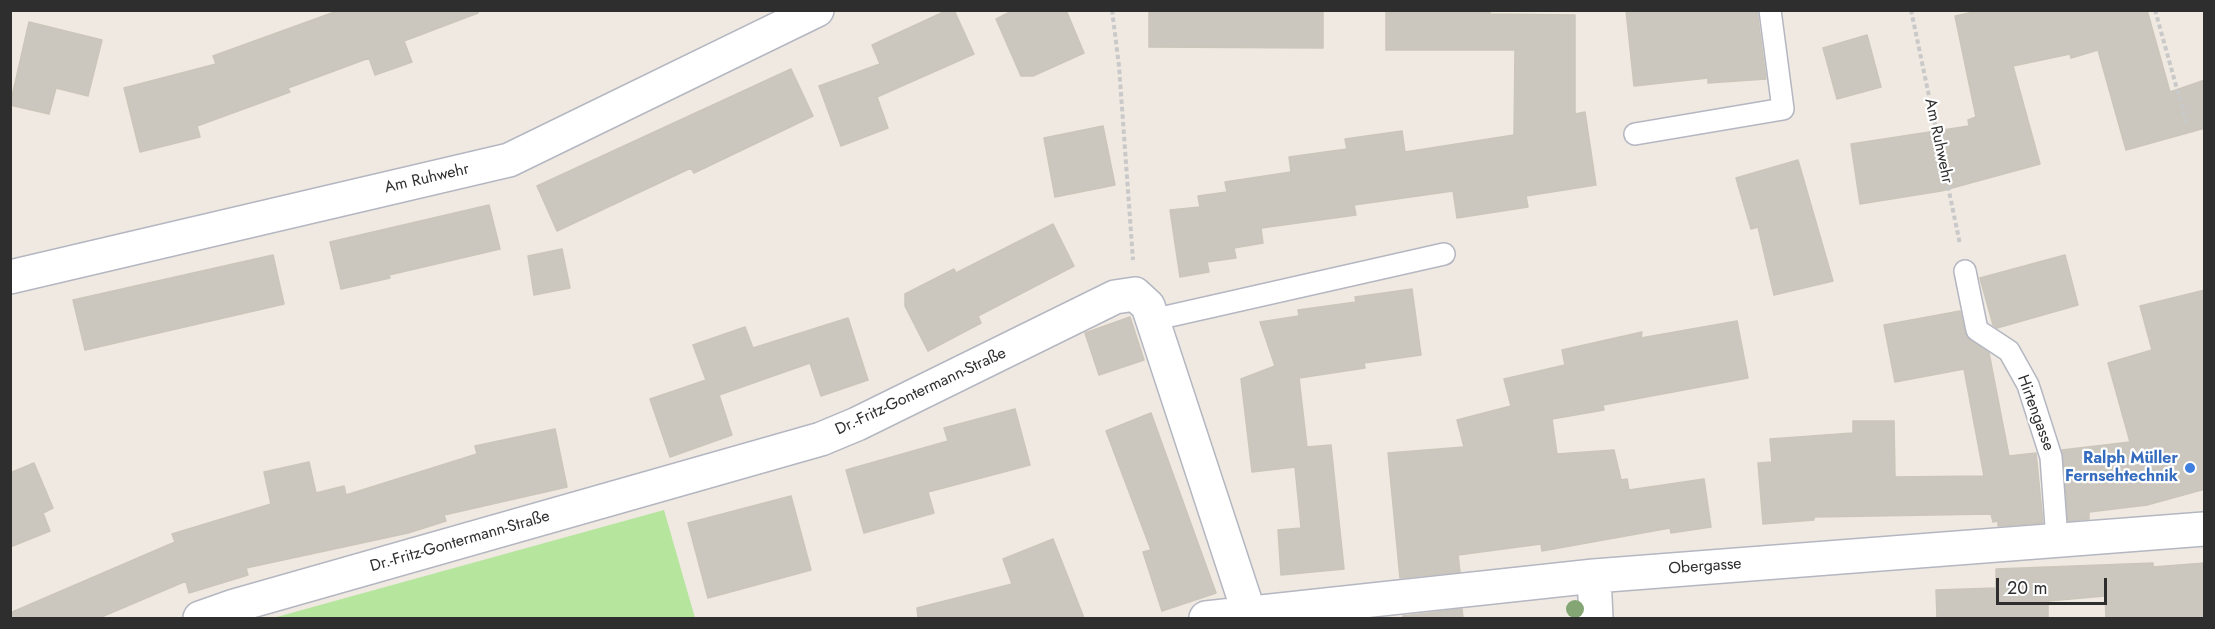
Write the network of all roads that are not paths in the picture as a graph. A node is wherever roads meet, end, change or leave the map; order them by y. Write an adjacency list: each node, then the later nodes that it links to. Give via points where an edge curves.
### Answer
1 (817, 10): 6 (street, Am Ruhwehr, via 509,160)
2 (1770, 10): 3 (lane, via 1782,109)
3 (1635, 134)
4 (1444, 254): 7 (lane)
5 (1965, 271): 9 (lane, Hirtengasse, via 1977,330 2009,351 2028,385 2051,457)
6 (10, 277)
7 (1144, 307): 11 (street); 12 (street, Dr.-Fritz-Gontermann-Straße, via 1115,297 821,439)
8 (2205, 529): 9 (street, Obergasse)
9 (2057, 540): 10 (street, Obergasse)
10 (1594, 576): 11 (street, Obergasse); 14 (street)
11 (1249, 613): 13 (street, Obergasse)
12 (200, 618)
13 (1206, 618)
14 (1596, 618)

